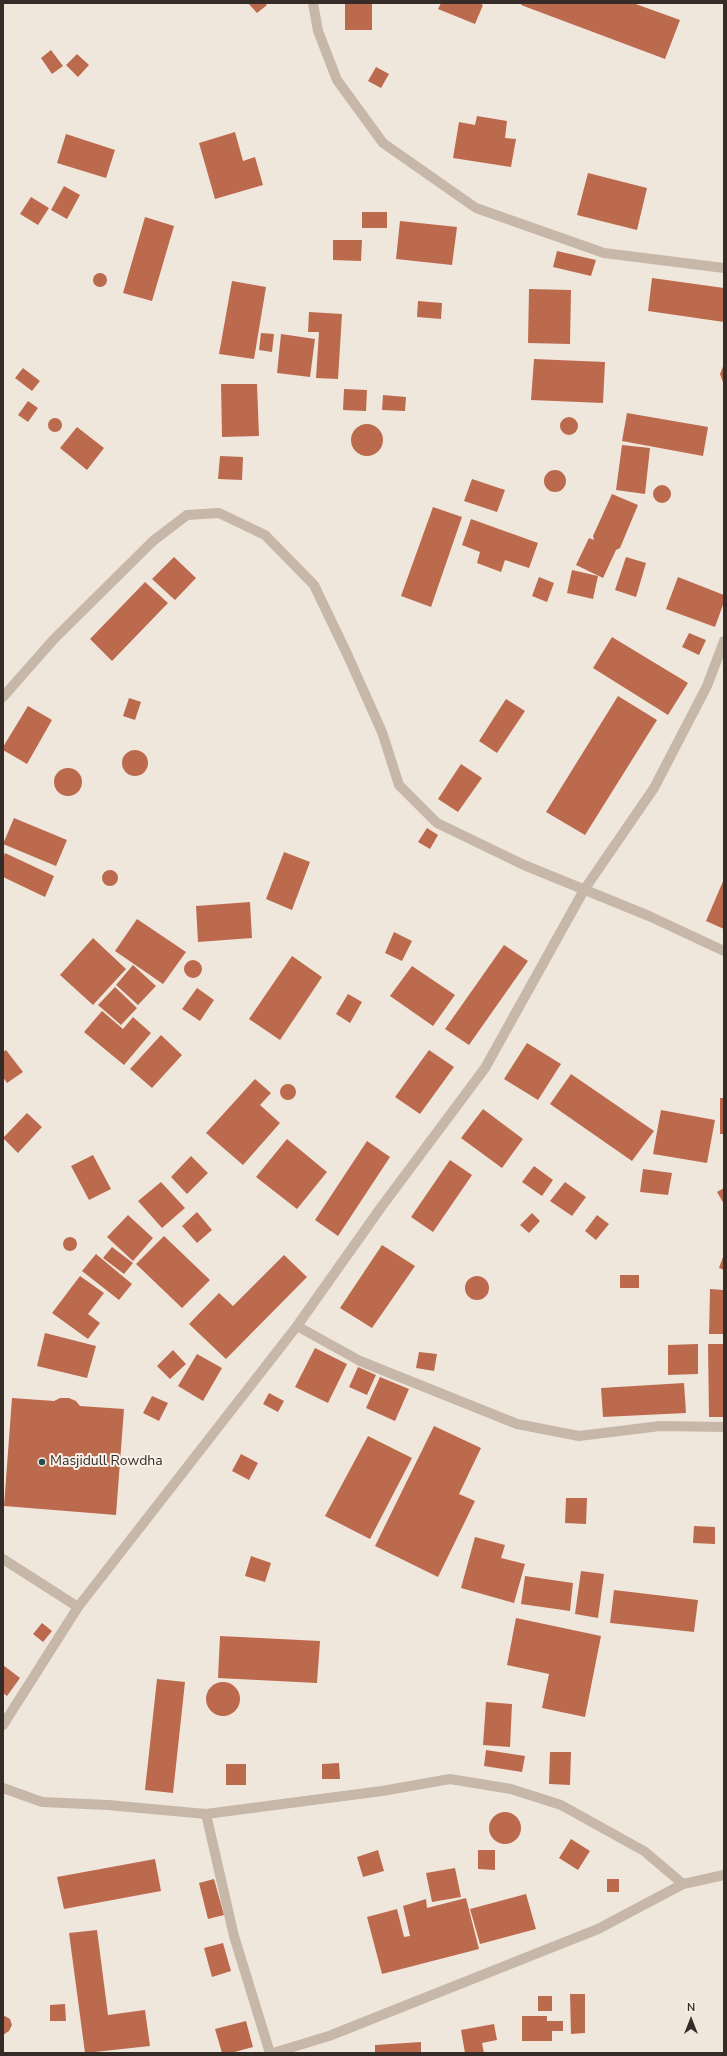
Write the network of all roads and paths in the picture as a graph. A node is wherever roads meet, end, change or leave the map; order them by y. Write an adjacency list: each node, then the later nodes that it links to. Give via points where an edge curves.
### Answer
1 (313, 3): 2 (street, via 318,31 337,80 383,143 476,208 604,252)
2 (724, 268)
3 (724, 640): 5 (street, via 707,686 654,788)
4 (3, 697): 5 (street, via 54,640 153,541 187,515 219,512 265,535 314,586 382,732 399,785 437,823 524,865)
5 (584, 890): 6 (street); 7 (street, via 485,1068)
6 (724, 951)
7 (297, 1326): 8 (street, via 360,1361 517,1424 578,1436 660,1426); 10 (street)
8 (724, 1427)
9 (3, 1559): 10 (street)
10 (78, 1607): 11 (street)
11 (3, 1725)
12 (3, 1788): 13 (street, via 42,1802)
13 (206, 1814): 15 (street, via 382,1791 450,1779 511,1789 561,1805 644,1851); 16 (street, via 234,1936)
14 (724, 1875): 15 (street)
15 (683, 1884): 16 (street, via 598,1929 329,2036)
16 (271, 2053)

